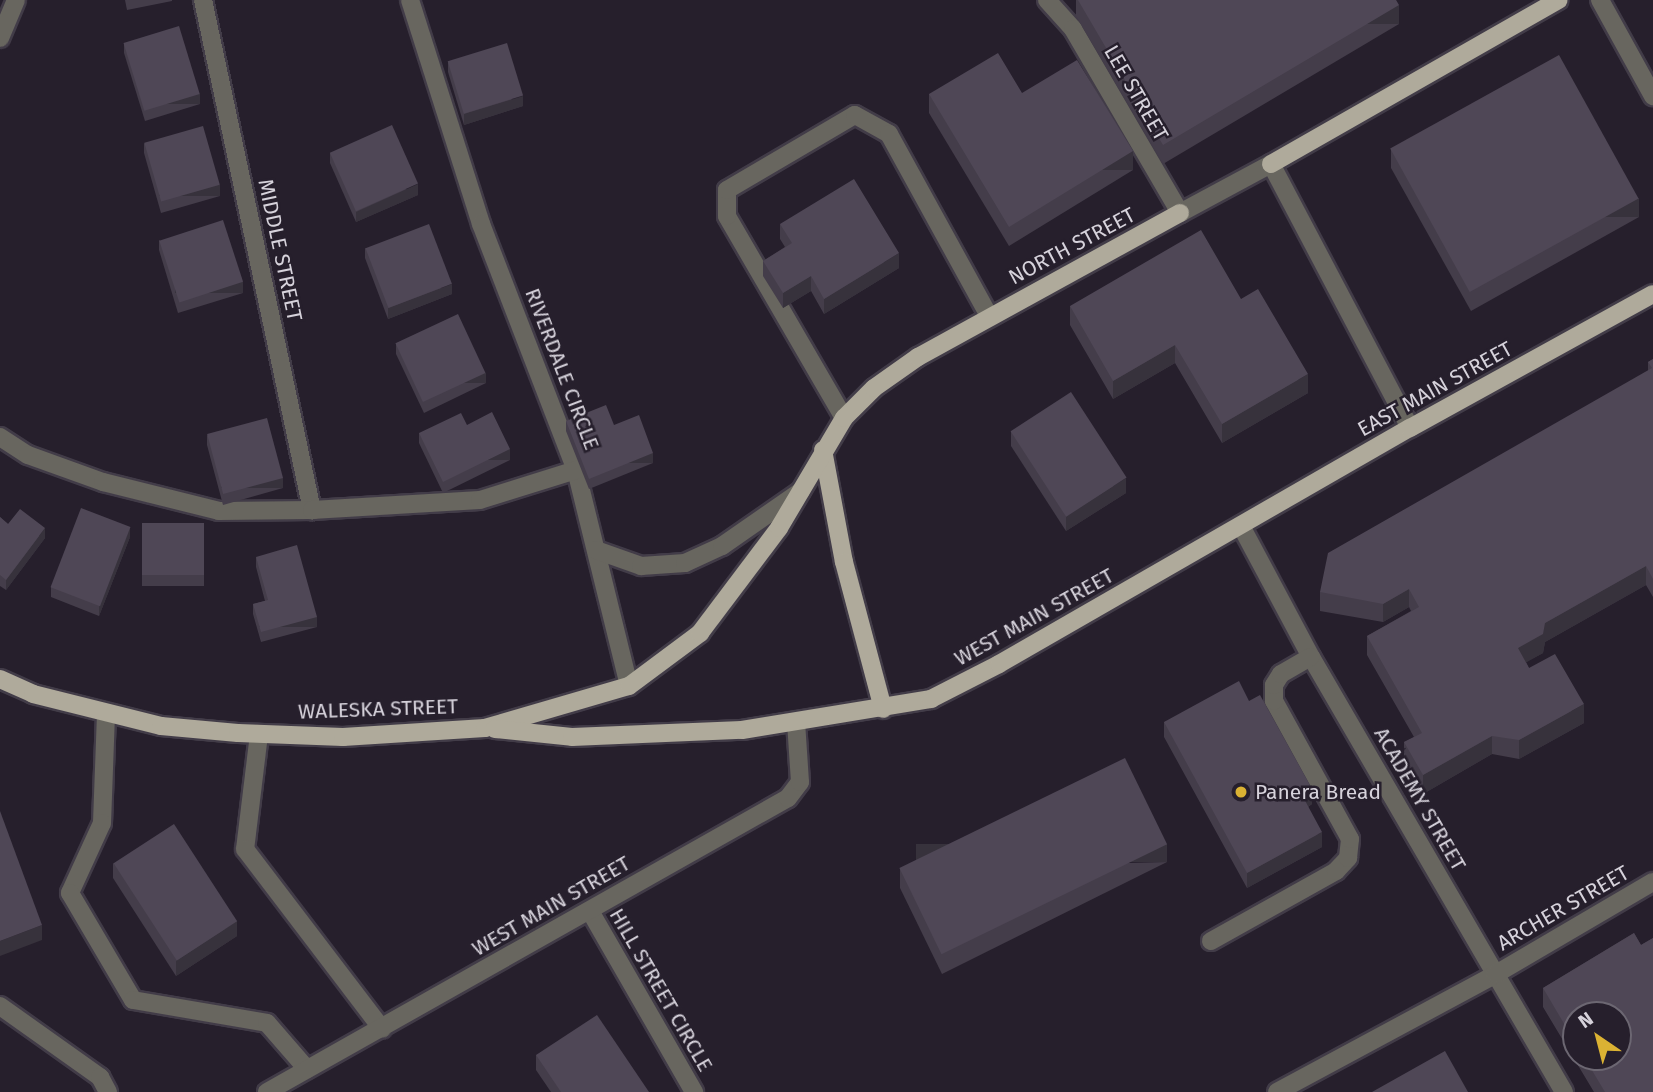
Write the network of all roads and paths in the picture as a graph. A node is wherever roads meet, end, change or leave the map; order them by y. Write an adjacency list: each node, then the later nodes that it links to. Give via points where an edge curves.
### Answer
1 (16, 0): 7 (street)
2 (203, 0): 19 (street, MIDDLE STREET)
3 (410, 0): 17 (street, RIVERDALE CIRCLE, via 481,224)
4 (1048, 0): 10 (street, LEE STREET, via 1073,29)
5 (1559, 0): 9 (main road, NORTH STREET)
6 (1600, 0): 8 (street)
7 (0, 38)
8 (1653, 96)
9 (1271, 164): 10 (street, NORTH STREET); 14 (street)
10 (1180, 214): 12 (main road, NORTH STREET)
11 (1653, 294): 14 (main road, EAST MAIN STREET)
12 (989, 316): 13 (main road, NORTH STREET, via 918,357 874,388); 13 (street, via 889,134 855,116 727,190 727,216)
13 (844, 418): 16 (main road, NORTH STREET)
14 (1410, 428): 20 (main road, EAST MAIN STREET)
15 (0, 437): 19 (street, RIVERDALE CIRCLE, via 28,455 161,498 219,511)
16 (823, 450): 18 (main road, NORTH STREET); 26 (main road, via 844,562)
17 (576, 470): 19 (street, RIVERDALE CIRCLE, via 480,500); 21 (street)
18 (804, 489): 21 (street, via 722,546 685,563 642,566); 22 (main road, NORTH STREET, via 759,558)
19 (312, 510)
20 (1241, 526): 23 (street, ACADEMY STREET); 26 (main road, WEST MAIN STREET, via 931,699)
21 (596, 550): 25 (street)
22 (700, 633): 25 (main road, WALESKA STREET)
23 (1311, 657): 33 (street, via 1281,674 1274,685 1274,701 1350,839 1348,858 1336,872); 34 (street, ACADEMY STREET)
24 (0, 679): 27 (main road, WALESKA STREET, via 33,694)
25 (629, 685): 29 (main road, WALESKA STREET)
26 (883, 709): 28 (main road, WEST MAIN STREET)
27 (106, 714): 30 (main road, WALESKA STREET, via 161,726); 37 (street, via 102,823 70,893 134,1000 267,1023)
28 (796, 722): 29 (main road, WEST MAIN STREET, via 741,730 572,737); 32 (street, WEST MAIN STREET, via 800,782 788,798)
29 (485, 728): 30 (main road, WALESKA STREET, via 342,737)
30 (259, 734): 36 (street, via 245,849)
31 (1653, 883): 34 (street, ARCHER STREET)
32 (590, 911): 36 (street, WEST MAIN STREET); 40 (street, HILL STREET CIRCLE)
33 (1211, 941)
34 (1496, 974): 41 (street, ARCHER STREET); 42 (street, ACADEMY STREET)
35 (0, 1006): 38 (street, via 100,1077)
36 (383, 1028): 37 (street, WEST MAIN STREET)
37 (307, 1069): 39 (street, WEST MAIN STREET)
38 (108, 1092)
39 (267, 1092)
40 (694, 1092)
41 (1277, 1092)
42 (1564, 1092)

